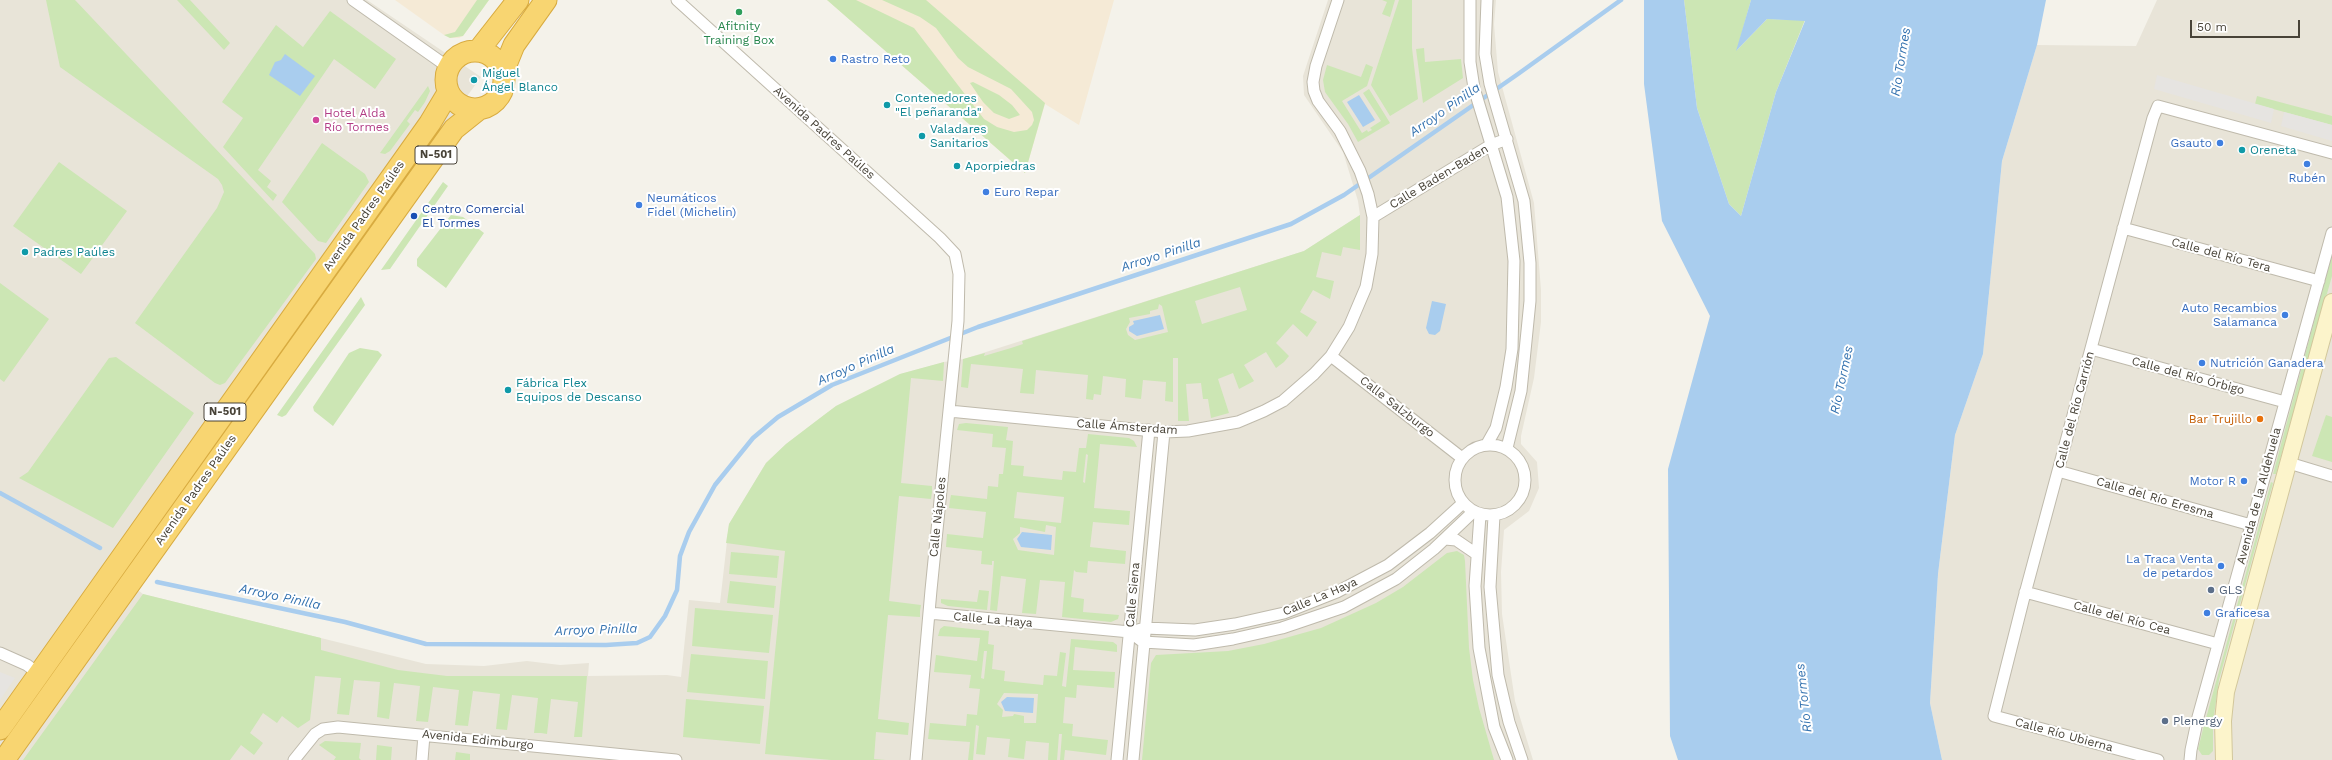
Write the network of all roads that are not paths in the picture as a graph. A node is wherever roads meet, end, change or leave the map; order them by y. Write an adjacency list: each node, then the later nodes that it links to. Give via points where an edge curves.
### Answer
1 (354, 0): 9 (street)
2 (518, 0): 8 (highway)
3 (546, 0): 10 (highway, N-501, via 514,45)
4 (677, 0): 19 (street, Avenida Padres Paúles, via 940,238 955,254)
5 (1338, 0): 16 (street, Calle Ámsterdam, via 1316,66 1313,86 1318,101 1340,131 1360,171)
6 (1470, 0): 14 (street, via 1470,62 1480,113)
7 (1487, 0): 13 (street, via 1485,54 1495,104)
8 (478, 51): 9 (highway, via 466,52); 10 (highway, via 489,54 498,61)
9 (448, 67): 11 (highway, via 445,80)
10 (503, 72): 12 (highway, N-501, via 504,85 500,94 487,106)
11 (448, 93): 12 (highway, via 461,106); 47 (highway, Avenida Padres Paúles / N-501, via 430,123)
12 (479, 109): 51 (highway, Avenida Padres Paúles / N-501, via 454,128)
13 (1507, 139): 14 (street, Calle Baden-Baden); 29 (street, via 1524,201 1530,263 1530,300 1521,391)
14 (1491, 145): 16 (street, Calle Baden-Baden); 28 (street, via 1507,198 1514,261 1514,299 1512,349 1506,387 1496,428)
15 (2332, 153): 17 (street, Calle del Río Carrión, via 2158,106)
16 (1373, 217): 23 (street, Calle Ámsterdam, via 1372,254 1366,287 1349,327)
17 (2124, 228): 20 (street, Calle del Río Tera); 22 (street, Calle del Río Carrión)
18 (2332, 234): 20 (street, Avenida de la Aldehuela)
19 (959, 274): 25 (street, Calle Nápoles, via 958,321)
20 (2319, 281): 24 (street, Avenida de la Aldehuela)
21 (2332, 302): 31 (main road, Avenida de la Aldehuela)
22 (2091, 349): 24 (street, Calle del Río Órbigo); 32 (street, Calle del Río Carrión)
23 (1331, 356): 27 (street, Calle Ámsterdam, via 1299,388 1264,411 1238,422 1188,431); 30 (street, Calle Salzburgo)
24 (2286, 402): 37 (street, Avenida de la Aldehuela)
25 (949, 411): 26 (street, Calle Ámsterdam); 41 (street, Calle Nápoles)
26 (1149, 430): 27 (street, Calle Ámsterdam); 43 (street, Calle Siena)
27 (1164, 432): 42 (street, Calle Siena)
28 (1487, 444): 29 (street); 30 (street, via 1473,448)
29 (1507, 448): 36 (street, via 1520,459 1525,472 1525,489 1518,503 1510,510)
30 (1462, 458): 34 (street, via 1455,472 1455,489)
31 (2289, 463): 33 (street); 62 (main road, Avenida de la Aldehuela, via 2226,692 2223,721)
32 (2058, 471): 37 (street, Calle del Río Eresma); 40 (street, Calle del Río Carrión)
33 (2332, 476)
34 (1462, 503): 35 (street); 42 (street, Calle La Haya, via 1430,533 1388,565 1337,592 1284,614 1195,630)
35 (1476, 513): 36 (street); 38 (street, Calle La Haya); 39 (street)
36 (1494, 516): 59 (street, via 1490,587 1498,675 1509,722)
37 (2251, 525): 45 (street, Avenida de la Aldehuela)
38 (1445, 539): 39 (street, via 1456,540); 44 (street, Calle La Haya, via 1396,579 1344,607 1289,626 1194,645)
39 (1476, 553): 58 (street, via 1476,615 1484,680 1494,727)
40 (2025, 592): 45 (street, Calle del Río Cea); 48 (street, Calle del Río Carrión)
41 (929, 613): 43 (street, Calle La Haya); 55 (street, Calle Nápoles)
42 (1145, 628): 43 (street, Calle La Haya); 44 (street, Calle Siena)
43 (1130, 632): 44 (street); 56 (street, Calle Siena)
44 (1143, 642): 57 (street, Calle Siena)
45 (2218, 644): 61 (street, Avenida de la Aldehuela)
46 (0, 653): 47 (street)
47 (39, 674): 49 (highway, Avenida Padres Paúles / N-501)
48 (1994, 716): 60 (street, Calle Río Ubierna)
49 (0, 729)
50 (424, 735): 52 (street, Avenida Edimburgo, via 338,727 323,729 307,742); 53 (street); 54 (street, Avenida Edimburgo)
51 (4, 760)
52 (294, 760)
53 (422, 760)
54 (676, 760)
55 (916, 760)
56 (1117, 760)
57 (1133, 760)
58 (1507, 760)
59 (1522, 760)
60 (2158, 760)
61 (2190, 760)
62 (2224, 760)

